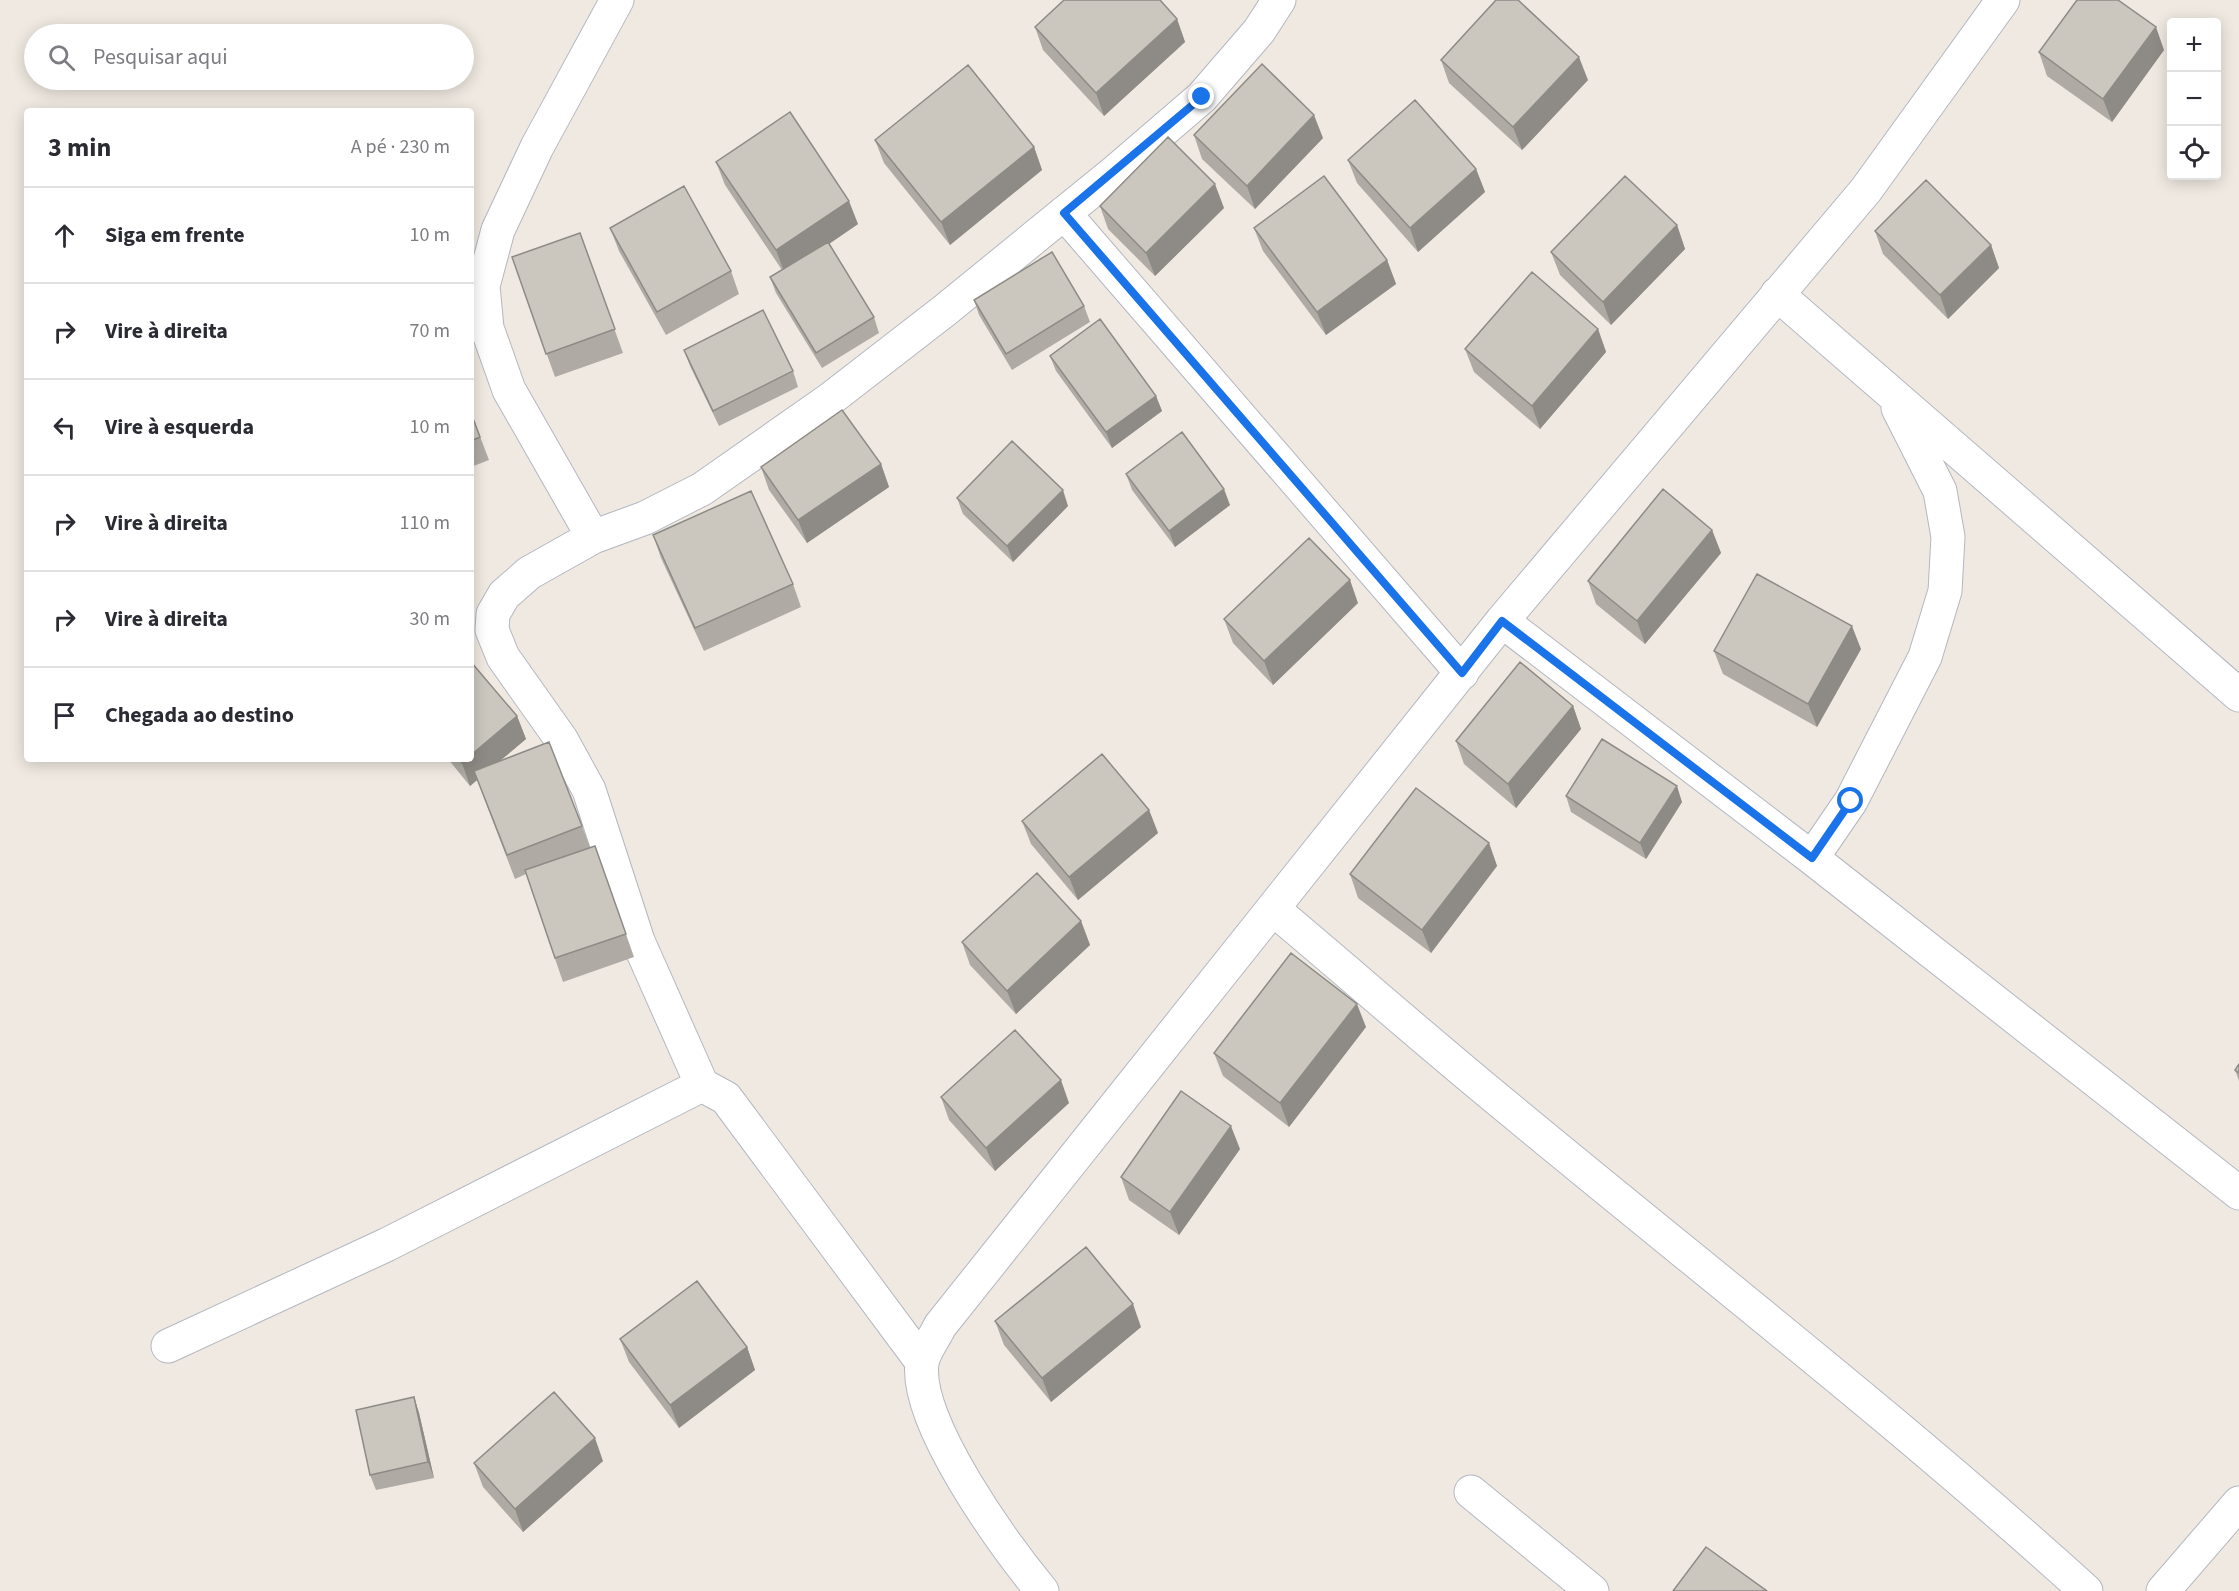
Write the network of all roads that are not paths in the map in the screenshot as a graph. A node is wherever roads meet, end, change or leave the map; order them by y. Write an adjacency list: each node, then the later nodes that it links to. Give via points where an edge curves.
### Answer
1 (617, 0): 7 (street, via 502,219 483,286 488,328 509,390)
2 (1279, 0): 4 (street, via 1259,32 1202,97)
3 (2003, 0): 5 (street, via 1866,190)
4 (1064, 213): 7 (street, via 829,400 702,489 645,518); 9 (street)
5 (1777, 294): 6 (street); 8 (street)
6 (1890, 393): 10 (street); 11 (street, via 1940,491 1948,537 1945,591 1920,667 1851,801)
7 (593, 537): 13 (street, via 529,573 504,595 493,614 492,630 503,657 561,739 589,790 638,941)
8 (1502, 621): 9 (street); 11 (street)
9 (1462, 673): 12 (street)
10 (2239, 695)
11 (1812, 858): 14 (street)
12 (1274, 909): 16 (street, via 940,1326); 21 (street, via 1513,1112 1745,1299 2023,1533)
13 (702, 1084): 15 (street, via 386,1245); 16 (street, via 726,1098)
14 (2239, 1193)
15 (168, 1346)
16 (922, 1362): 19 (street, via 925,1395 938,1431 964,1480)
17 (1471, 1492): 20 (street)
18 (2239, 1503): 22 (street)
19 (1042, 1591)
20 (1592, 1591)
21 (2086, 1591)
22 (2163, 1591)

